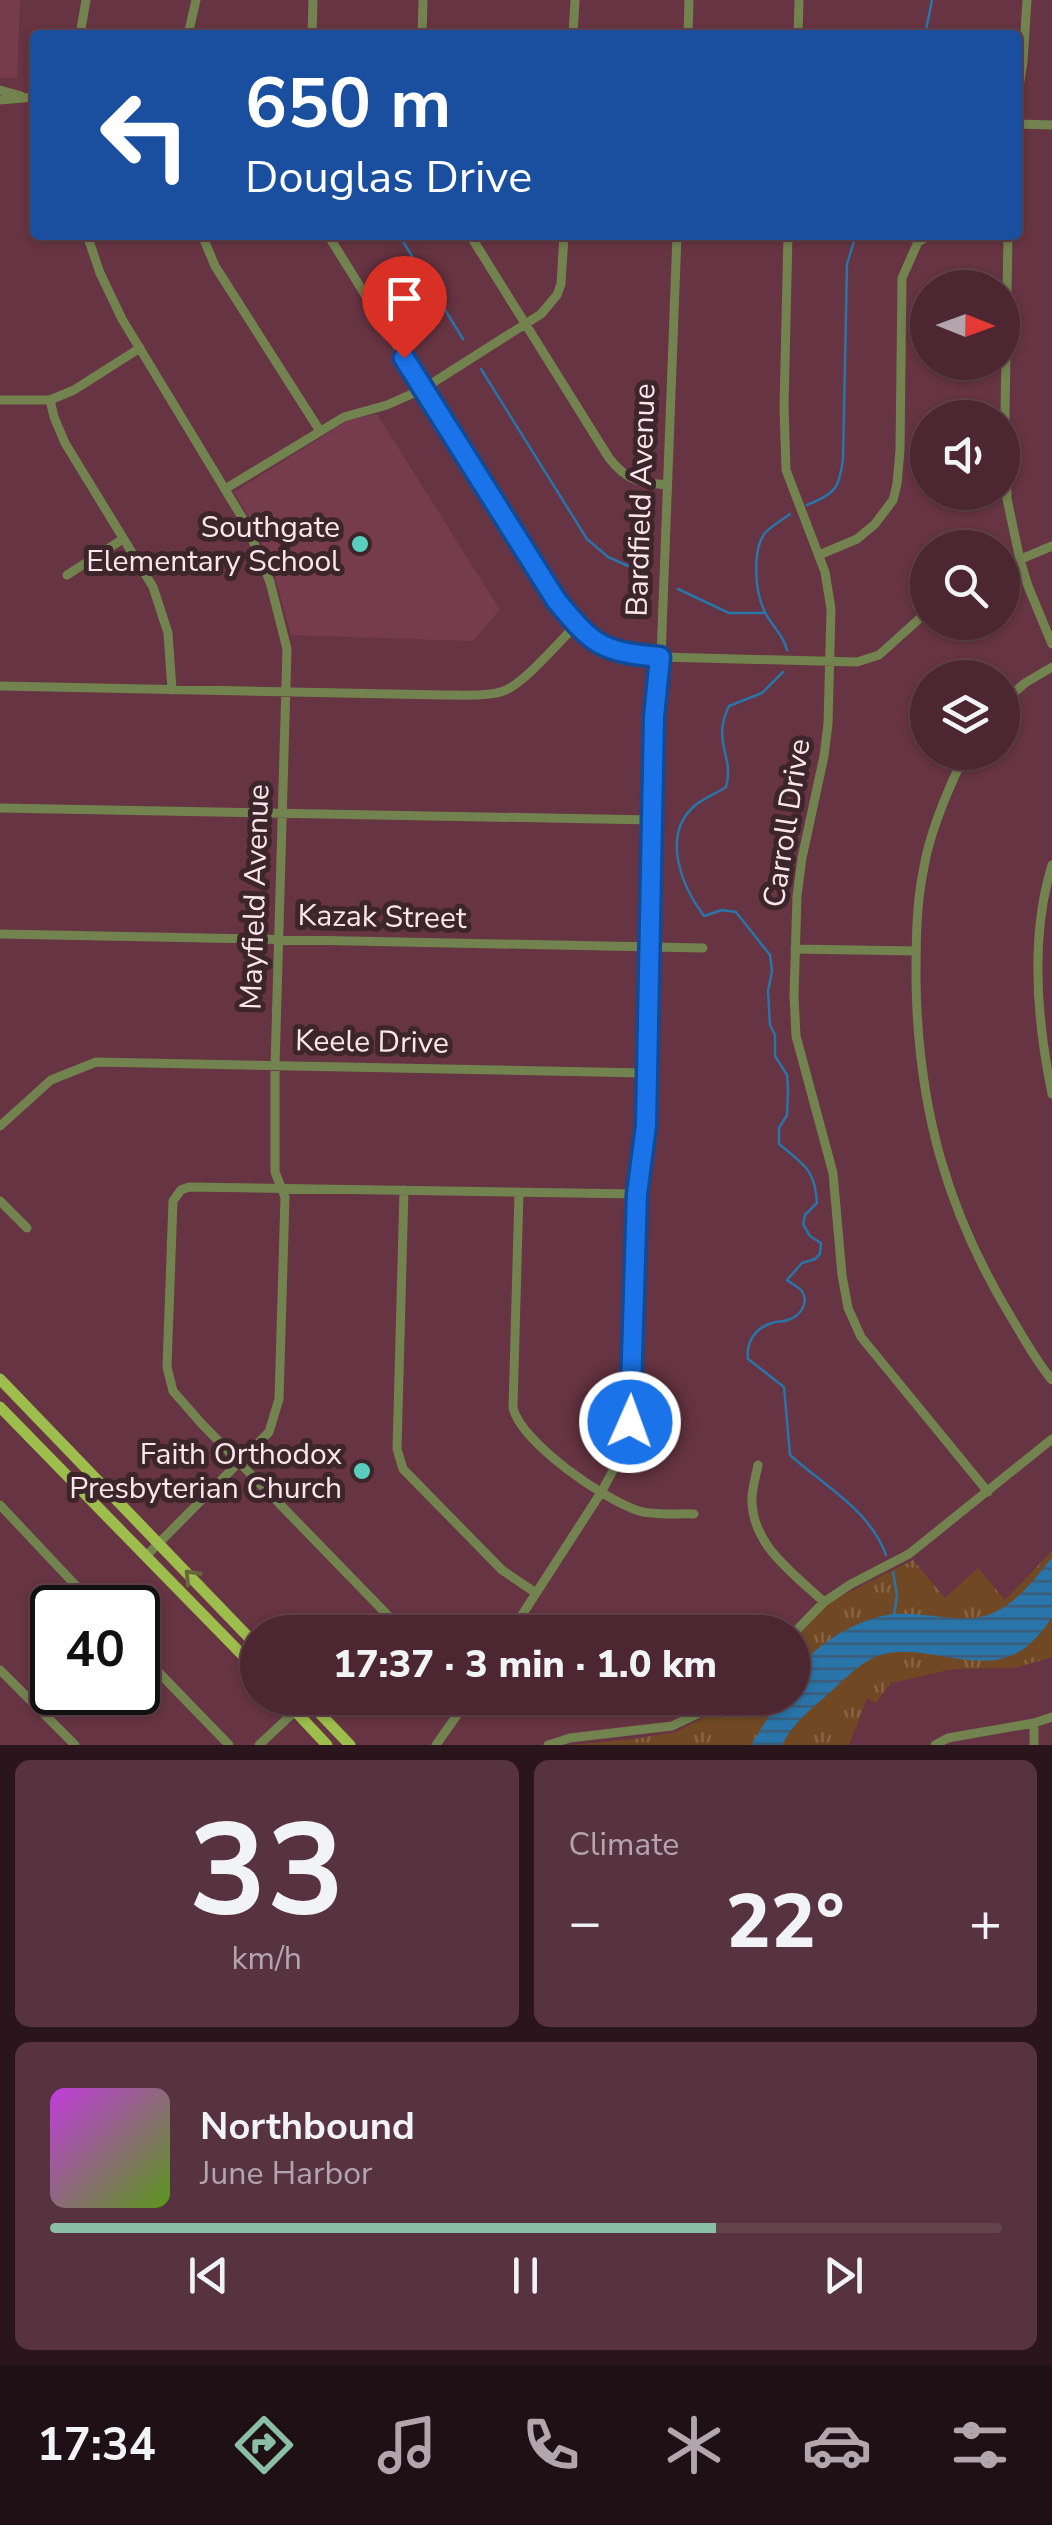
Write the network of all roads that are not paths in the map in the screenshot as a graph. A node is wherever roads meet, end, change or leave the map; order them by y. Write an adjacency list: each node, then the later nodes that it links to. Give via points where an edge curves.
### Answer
1 (86, 0): 9 (street)
2 (196, 0): 10 (street)
3 (313, 0): 11 (street)
4 (423, 0): 12 (street)
5 (575, 0): 13 (street)
6 (689, 0): 14 (street)
7 (799, 0): 15 (street)
8 (1027, 0): 16 (street)
9 (81, 30)
10 (189, 30)
11 (312, 30)
12 (422, 30)
13 (573, 30)
14 (687, 30)
15 (798, 30)
16 (1022, 38)
17 (0, 90): 18 (street)
18 (23, 97): 19 (street); 20 (street)
19 (30, 97)
20 (0, 100)
21 (1022, 124): 22 (street)
22 (1052, 125)
23 (89, 240): 33 (street, Mayfield Avenue)
24 (204, 240): 37 (street)
25 (331, 240): 34 (street)
26 (473, 240): 32 (street)
27 (564, 240): 32 (street, via 557,296)
28 (677, 240): 38 (street, Bardfield Avenue)
29 (788, 240): 43 (street, Carroll Drive, via 784,458)
30 (921, 240): 43 (street, via 902,278 893,500 857,539)
31 (1008, 240): 40 (street, via 1005,470)
32 (524, 324): 34 (street); 38 (street, via 621,474)
33 (140, 348): 36 (street); 39 (street, Mayfield Avenue)
34 (422, 389): 37 (street); 46 (street)
35 (0, 400): 36 (street)
36 (50, 400): 41 (street, via 65,443)
37 (320, 431): 39 (street)
38 (666, 485): 49 (street, Bardfield Avenue)
39 (225, 490): 55 (street, Mayfield Avenue, via 260,553 279,612)
40 (1014, 530)
41 (123, 540): 45 (street); 54 (street, via 164,615)
42 (1052, 546): 44 (street)
43 (819, 555): 50 (street, Carroll Drive, via 829,589)
44 (1020, 560): 48 (street)
45 (67, 576)
46 (576, 625): 49 (street, via 599,645); 55 (street, via 506,690 443,696)
47 (910, 627): 50 (street, via 879,655)
48 (1052, 644)
49 (660, 657): 50 (street); 59 (street, Bardfield Avenue)
50 (830, 662): 65 (street, Carroll Drive, via 824,756 802,858)
51 (1052, 667): 53 (street)
52 (0, 686): 54 (street)
53 (1020, 688)
54 (172, 690): 55 (street)
55 (286, 692): 58 (street, Mayfield Avenue)
56 (957, 770): 66 (street, via 924,863)
57 (0, 808): 58 (street)
58 (282, 813): 59 (street); 62 (street, Mayfield Avenue)
59 (652, 820): 63 (street, Bardfield Avenue)
60 (1052, 864): 69 (street, via 1040,952)
61 (0, 934): 62 (street, Kazak Street)
62 (278, 940): 63 (street, Kazak Street); 67 (street, Mayfield Avenue)
63 (649, 948): 64 (street, Kazak Street); 68 (street, Bardfield Avenue)
64 (702, 948)
65 (795, 949): 66 (street); 84 (street, Carroll Drive, via 796,1036 833,1173 848,1308 861,1337)
66 (916, 951): 78 (street, via 922,1072 939,1154 978,1260)
67 (276, 1066): 68 (street, Keele Drive); 70 (street, Keele Drive, via 96,1062 51,1080); 71 (street, Mayfield Avenue, via 276,1172)
68 (645, 1073): 74 (street, Bardfield Avenue)
69 (1052, 1094)
70 (0, 1126)
71 (282, 1187): 72 (street); 81 (street, Mayfield Avenue, via 278,1408 269,1432); 81 (street, via 189,1187 173,1201 168,1378)
72 (404, 1190): 73 (street); 90 (street, via 396,1449 403,1469 502,1570)
73 (520, 1192): 74 (street); 83 (street, via 516,1420 567,1470)
74 (637, 1194): 83 (street, Bardfield Avenue, via 630,1422)
75 (0, 1201): 76 (street)
76 (27, 1228)
77 (0, 1379): 87 (main road)
78 (1052, 1380)
79 (0, 1406): 88 (main road)
80 (1052, 1439): 84 (street)
81 (239, 1462): 87 (street, Mayfield Avenue); 92 (street)
82 (758, 1465): 91 (street, via 752,1497 758,1532 767,1549)
83 (602, 1491): 86 (street, via 643,1512); 90 (street, Bardfield Avenue)
84 (988, 1492): 91 (street, via 909,1554)
85 (0, 1505): 89 (street)
86 (694, 1514)
87 (160, 1544): 88 (street, Mayfield Avenue); 95 (main road, one-way to 87)
88 (146, 1556): 96 (main road)
89 (75, 1585)
90 (536, 1593): 93 (street, Bardfield Avenue)
91 (824, 1602): 94 (street)
92 (388, 1615)
93 (521, 1615)
94 (810, 1616)
95 (240, 1628)
96 (240, 1653)
97 (0, 1670): 106 (street)
98 (160, 1674): 107 (street)
99 (291, 1715): 108 (street)
100 (300, 1715): 109 (main road)
101 (322, 1715): 110 (main road)
102 (457, 1715): 111 (street)
103 (696, 1715): 112 (street, via 672,1726)
104 (1052, 1716): 105 (street)
105 (1034, 1723): 113 (street); 114 (street)
106 (74, 1745)
107 (229, 1745)
108 (259, 1745)
109 (327, 1745)
110 (350, 1745)
111 (436, 1745)
112 (548, 1745)
113 (935, 1745)
114 (1034, 1745)

